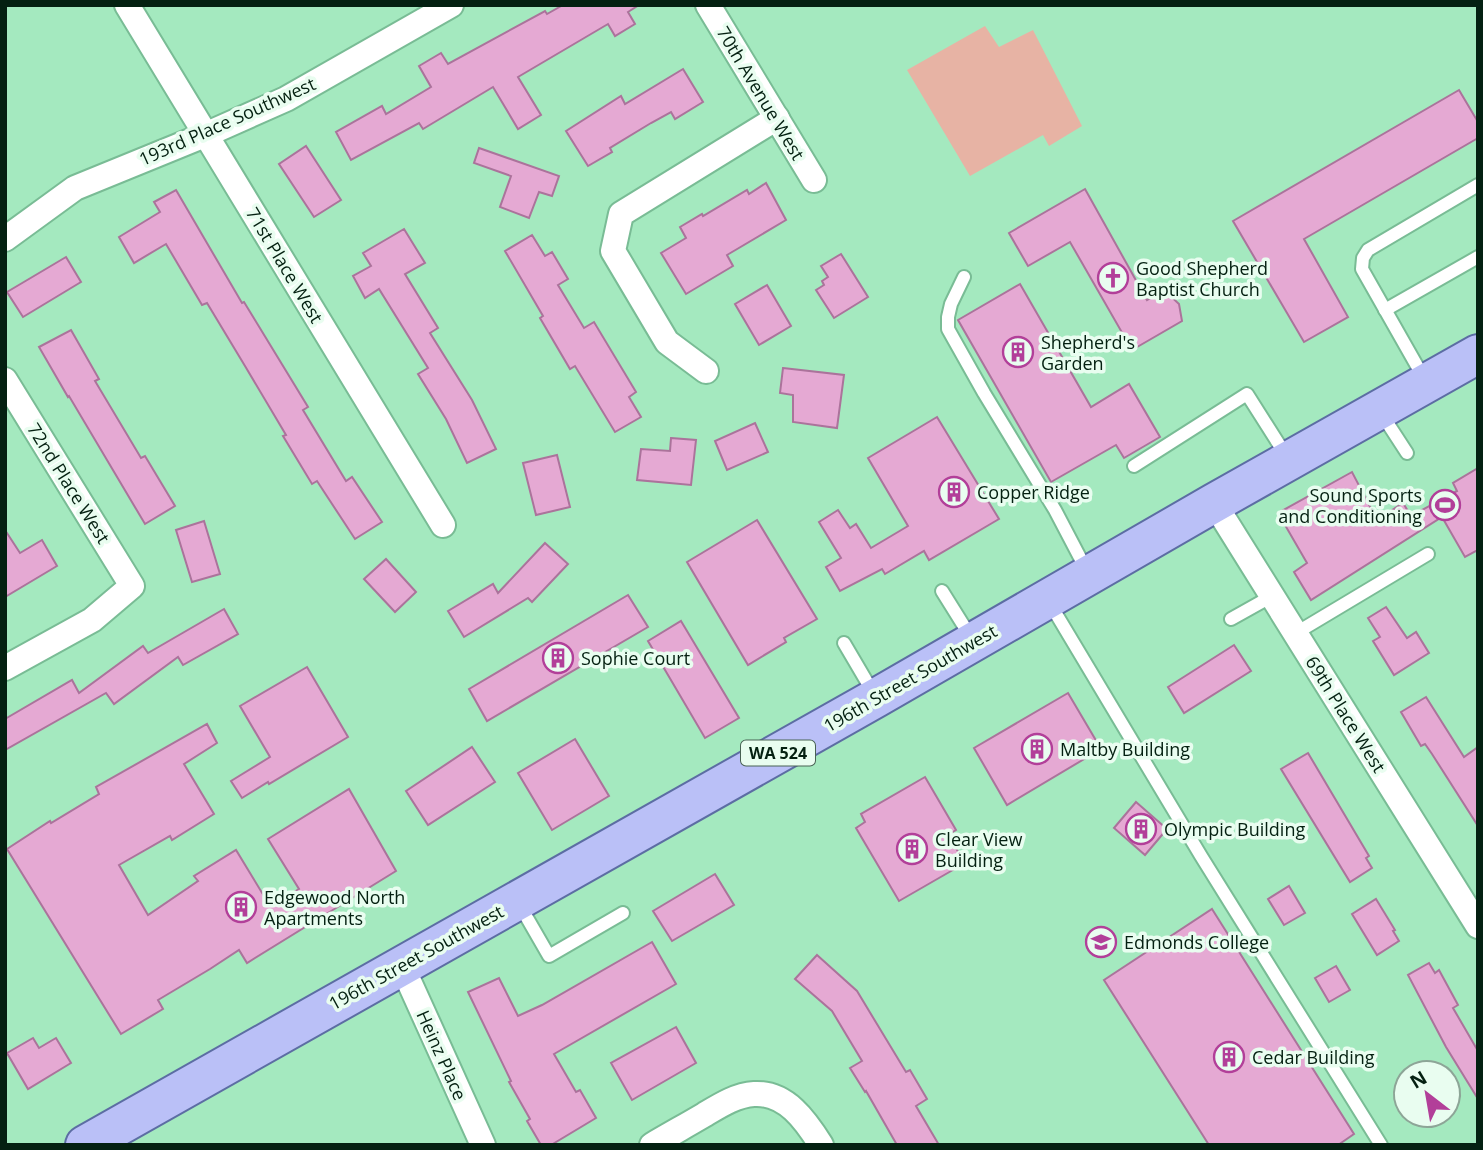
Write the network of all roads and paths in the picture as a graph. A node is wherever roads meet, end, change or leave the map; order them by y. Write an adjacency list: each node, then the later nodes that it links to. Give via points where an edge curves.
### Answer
1 (127, 5): 5 (street, 71st Place West)
2 (450, 5): 5 (street, 193rd Place Southwest, via 286,99)
3 (708, 5): 4 (street, 70th Avenue West)
4 (777, 118): 6 (street, 70th Avenue West); 13 (street, via 621,214 614,251 667,342)
5 (205, 135): 8 (street, 193rd Place Southwest, via 75,188); 21 (street, 71st Place West)
6 (814, 180)
7 (1478, 186): 11 (lane, via 1368,250 1362,269)
8 (5, 239)
9 (1478, 257): 11 (lane)
10 (964, 277): 23 (lane, via 951,304 948,330)
11 (1385, 310): 15 (lane)
12 (1478, 354): 15 (main road, 196th Street Southwest / WA 524)
13 (706, 371)
14 (5, 380): 31 (street, 72nd Place West, via 132,586 92,620)
15 (1426, 383): 16 (main road, 196th Street Southwest / WA 524)
16 (1378, 410): 17 (lane); 18 (main road, 196th Street Southwest / WA 524)
17 (1407, 453)
18 (1289, 460): 19 (lane, via 1247,394); 20 (main road, 196th Street Southwest / WA 524)
19 (1134, 466)
20 (1214, 503): 23 (main road, 196th Street Southwest / WA 524); 25 (street, 69th Place West)
21 (443, 525)
22 (1428, 554): 28 (lane)
23 (1089, 575): 26 (main road, 196th Street Southwest / WA 524)
24 (942, 592): 29 (lane)
25 (1272, 596): 27 (lane); 28 (street, 69th Place West)
26 (1047, 598): 29 (main road, 196th Street Southwest / WA 524); 41 (lane)
27 (1231, 619)
28 (1296, 634): 35 (street, 69th Place West)
29 (974, 642): 32 (main road, 196th Street Southwest / WA 524)
30 (844, 643): 32 (lane)
31 (5, 668)
32 (876, 698): 33 (main road, 196th Street Southwest / WA 524)
33 (517, 900): 34 (lane, via 549,956); 36 (main road, 196th Street Southwest / WA 524)
34 (623, 913)
35 (1478, 926)
36 (402, 965): 37 (main road, 196th Street Southwest / WA 524); 38 (street, Heinz Place)
37 (85, 1145)
38 (482, 1145)
39 (652, 1145): 40 (street, via 733,1100 754,1094 788,1104)
40 (821, 1145)
41 (1381, 1145)

